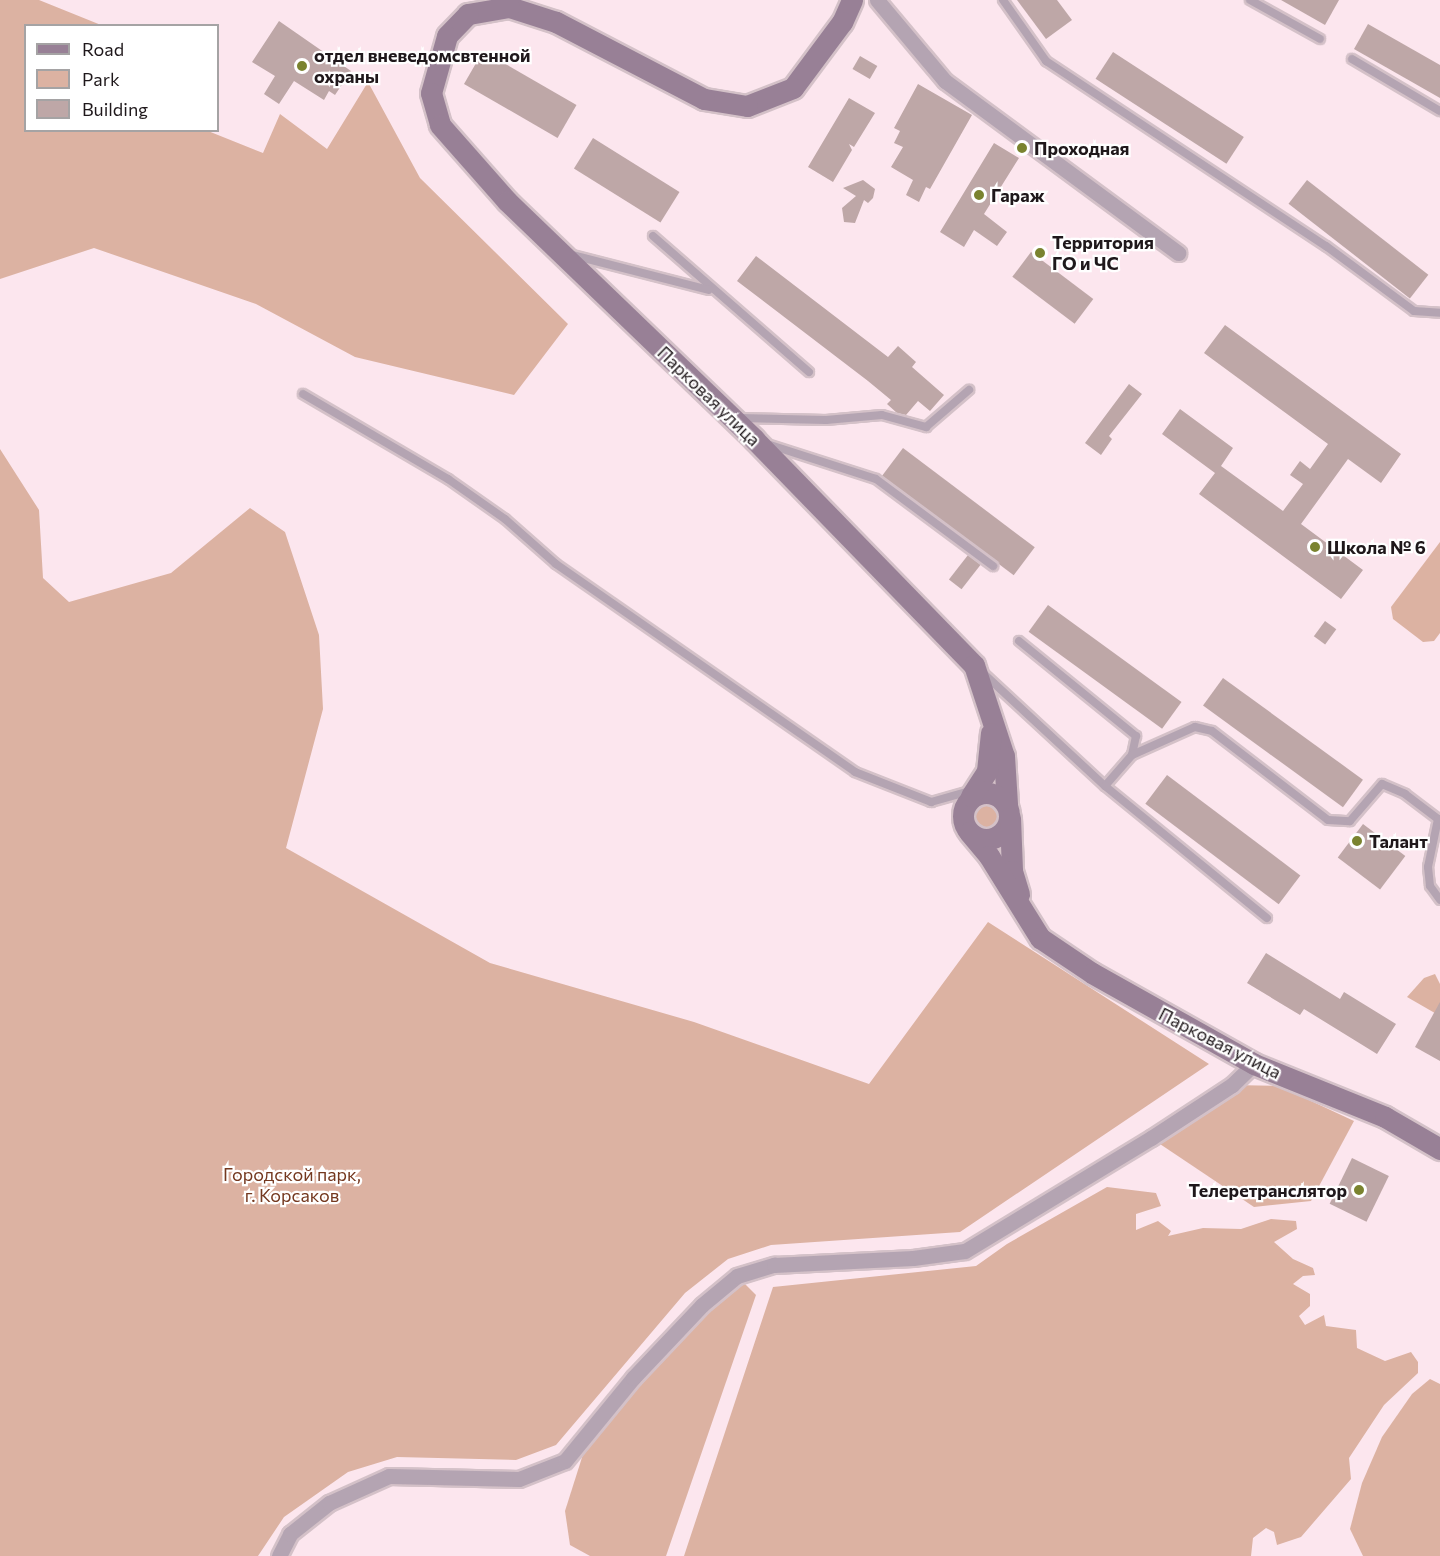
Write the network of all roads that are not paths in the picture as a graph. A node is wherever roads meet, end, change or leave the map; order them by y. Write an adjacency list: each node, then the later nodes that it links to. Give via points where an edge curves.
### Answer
1 (852, 0): 5 (street, via 842,22 794,88 747,106 704,99 556,22)
2 (878, 0): 11 (street, via 945,81)
3 (1003, 0): 13 (lane, via 1046,61 1326,246 1414,311)
4 (1250, 0): 6 (lane)
5 (503, 2): 10 (street, Парковая улица, via 468,14 447,36 431,93 440,125 507,201)
6 (1320, 39)
7 (1352, 59): 8 (lane)
8 (1440, 111)
9 (653, 236): 12 (lane)
10 (562, 252): 12 (lane); 17 (street, Парковая улица)
11 (1178, 253)
12 (712, 291): 14 (lane)
13 (1440, 313)
14 (809, 372)
15 (969, 390): 17 (lane, via 926,427 882,415 826,420)
16 (303, 394): 25 (lane, via 448,479 505,519 572,576 855,772 932,802)
17 (729, 418): 18 (street, Парковая улица)
18 (754, 439): 19 (lane, via 876,479); 21 (street, Парковая улица)
19 (993, 566)
20 (1019, 641): 23 (lane, via 1136,736)
21 (974, 665): 22 (street, Парковая улица); 24 (lane)
22 (987, 700): 25 (street, Парковая улица, via 992,750 987,771); 26 (street, Парковая улица, via 1004,756)
23 (1132, 754): 24 (lane); 28 (lane, via 1195,727 1212,731 1328,820 1350,821 1382,784 1405,794 1438,819 1428,867 1430,886)
24 (1105, 786): 29 (lane)
25 (973, 792): 26 (street, via 996,794); 27 (street, via 963,811)
26 (1008, 810): 27 (street, via 999,836 978,838); 30 (street, Парковая улица, via 1012,871)
27 (969, 832): 30 (street, Парковая улица, via 989,856)
28 (1440, 900)
29 (1267, 918)
30 (1040, 938): 31 (street, Парковая улица, via 1092,973)
31 (1254, 1064): 32 (street, Парковая улица, via 1385,1118); 33 (street, via 1232,1085 1151,1138 965,1251 913,1258 774,1265 737,1276 702,1305 633,1378 566,1461 519,1479 389,1476 329,1503 290,1534)
32 (1440, 1149)
33 (279, 1556)

